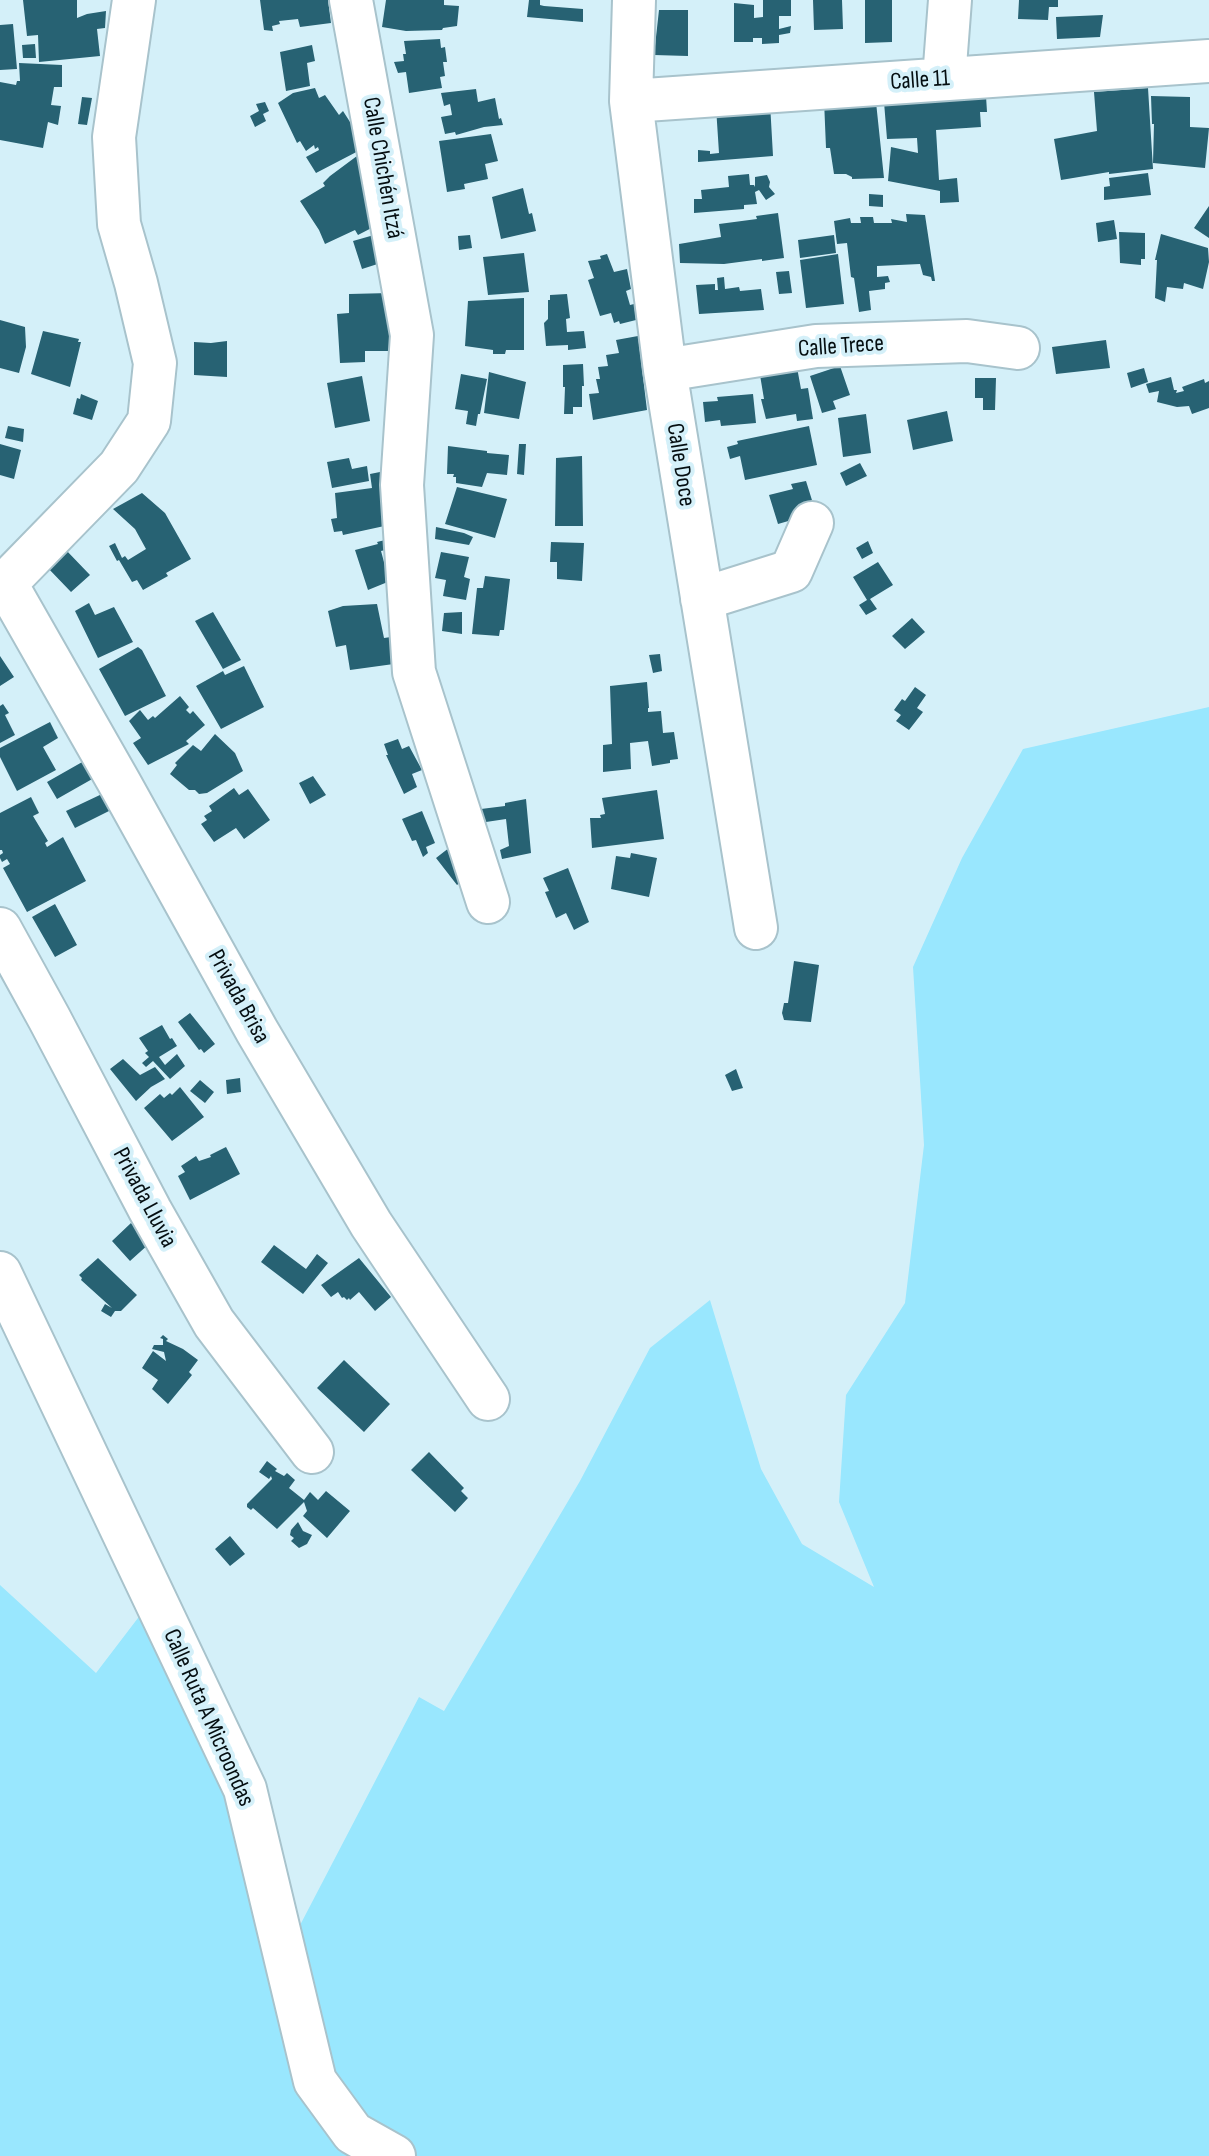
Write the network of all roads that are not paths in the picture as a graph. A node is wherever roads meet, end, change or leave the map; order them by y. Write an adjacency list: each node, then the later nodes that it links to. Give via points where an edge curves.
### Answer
1 (134, 0): 11 (street, via 114,137 119,224 155,363 149,421 119,467)
2 (351, 0): 13 (street, Calle Chichén Itzá, via 412,335 402,485 414,672)
3 (634, 0): 7 (street, Calle Doce)
4 (950, 0): 6 (street)
5 (1209, 61): 6 (street, Calle 11)
6 (944, 79): 7 (street, Calle 11)
7 (631, 101): 9 (street, Calle Doce)
8 (1018, 348): 9 (street, Calle Trece, via 967,341 816,346)
9 (665, 370): 12 (street, Calle Doce)
10 (812, 523): 12 (street, via 791,571)
11 (3, 586): 17 (street, Privada Brisa, via 371,1224)
12 (702, 599): 14 (street, Calle Doce)
13 (488, 902)
14 (756, 928)
15 (0, 929): 18 (street, Privada Lluvia, via 214,1323)
16 (0, 1273): 19 (street, Calle Ruta A Microondas, via 245,1789 315,2081 353,2133)
17 (488, 1399)
18 (312, 1452)
19 (394, 2156)

